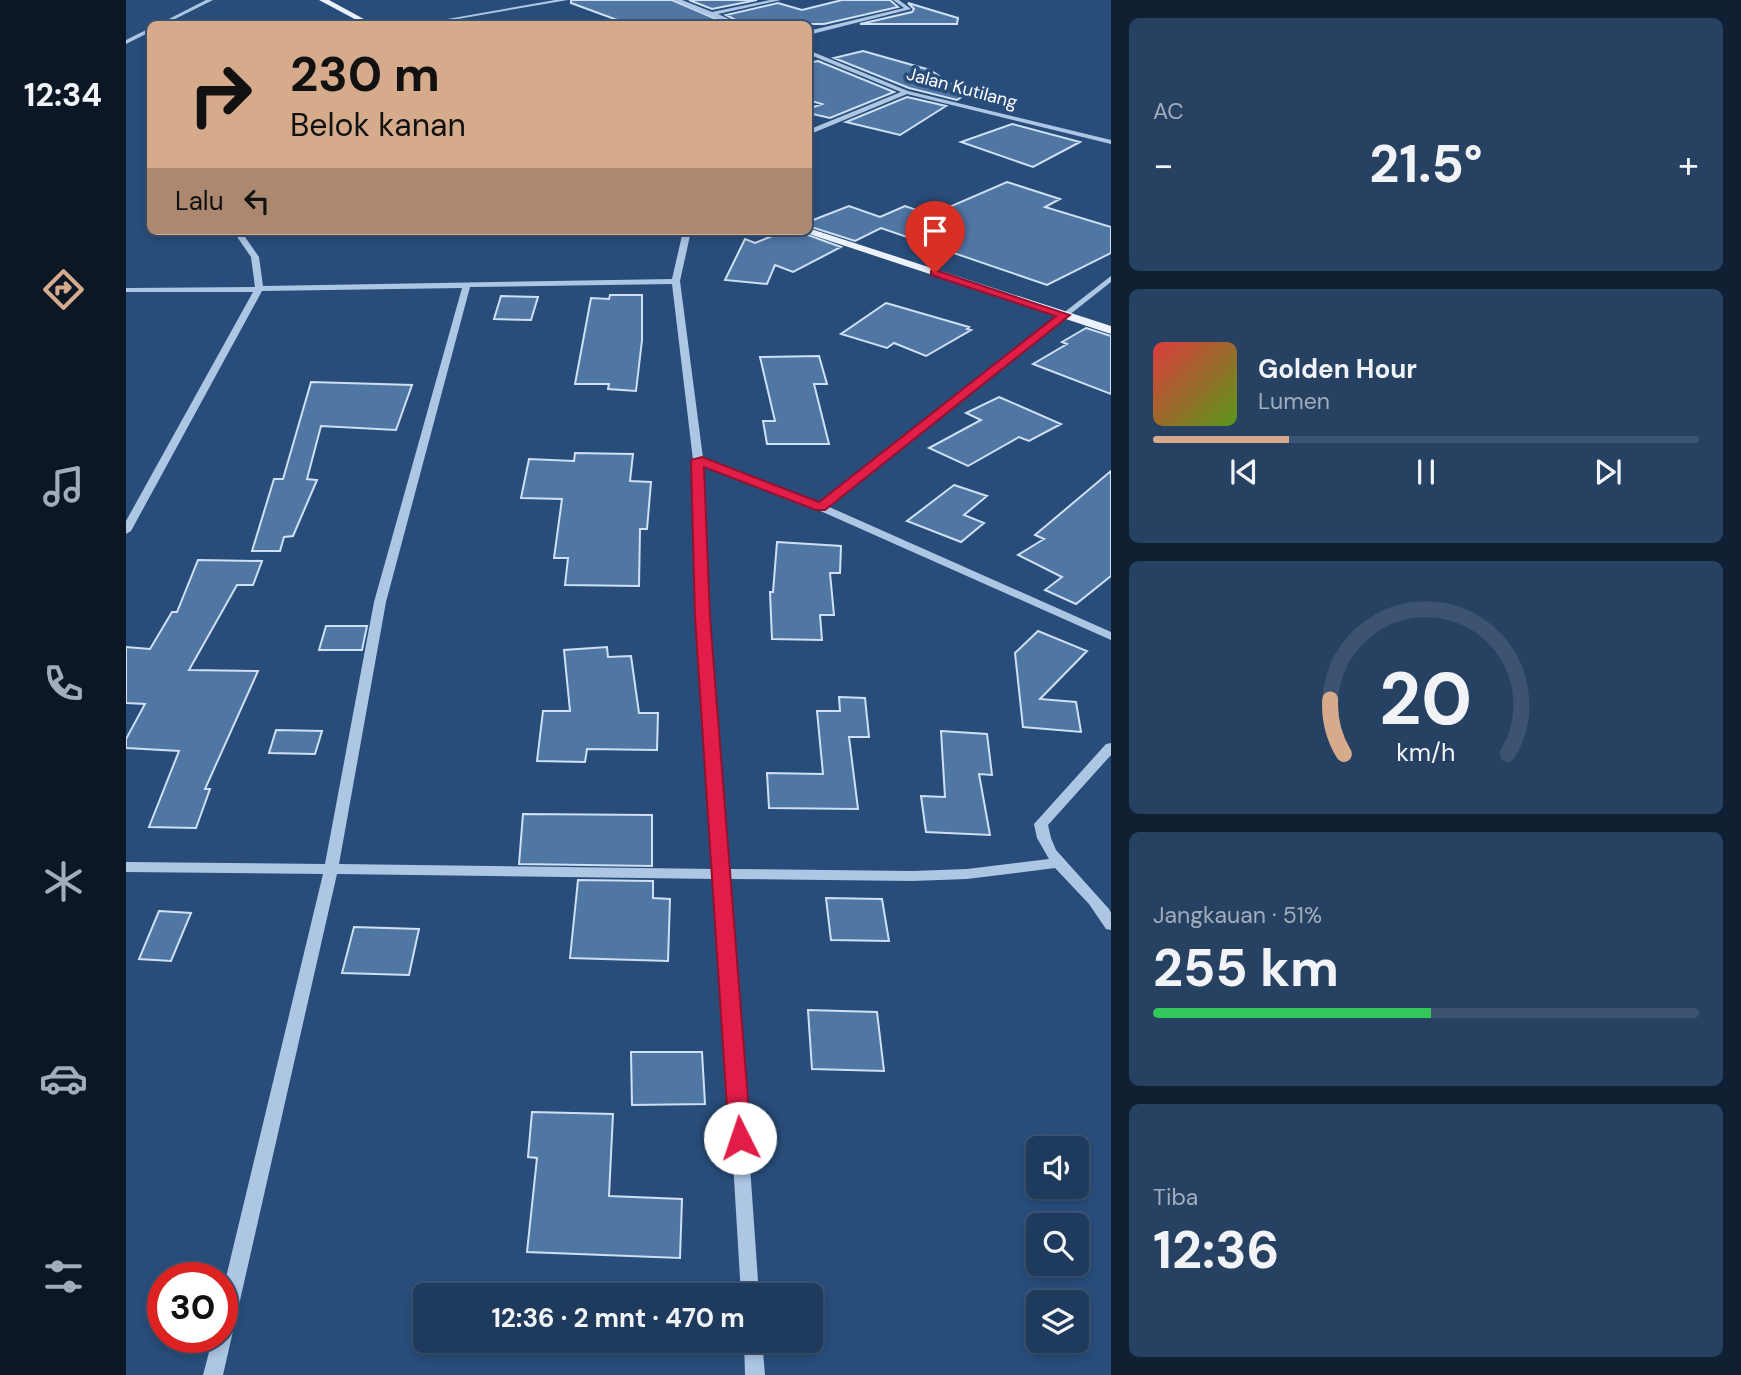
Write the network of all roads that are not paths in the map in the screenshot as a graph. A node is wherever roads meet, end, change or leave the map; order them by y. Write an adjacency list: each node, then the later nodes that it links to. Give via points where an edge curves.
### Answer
1 (210, 0): 8 (street)
2 (323, 0): 9 (main road)
3 (565, 0): 10 (street)
4 (677, 0): 7 (street)
5 (778, 0): 7 (street)
6 (896, 0): 13 (street, via 908,9)
7 (710, 14): 11 (street)
8 (168, 21)
9 (363, 21)
10 (440, 21)
11 (730, 21)
12 (147, 32): 14 (street)
13 (812, 32)
14 (126, 43)
15 (812, 54): 16 (street, Jalan Kutilang)
16 (906, 92): 17 (street); 18 (street, Jalan Kutilang)
17 (812, 130)
18 (1111, 142)
19 (812, 233): 27 (main road)
20 (240, 235): 26 (street, via 255,257)
21 (686, 235): 23 (street)
22 (1111, 278): 27 (street)
23 (676, 281): 24 (street); 29 (street)
24 (467, 285): 26 (street); 36 (street, via 380,602)
25 (126, 289): 26 (street)
26 (259, 289): 31 (street)
27 (1064, 315): 28 (main road); 30 (street)
28 (1111, 330)
29 (698, 460): 30 (street); 37 (street, via 703,617)
30 (820, 507): 32 (street)
31 (126, 531)
32 (1111, 636)
33 (1111, 747): 34 (street, via 1041,824)
34 (1060, 863): 37 (street, via 967,874); 38 (street, via 1092,896)
35 (126, 867): 36 (street)
36 (331, 869): 37 (street); 39 (street)
37 (723, 875): 40 (street)
38 (1111, 925)
39 (238, 1267)
40 (749, 1283)
41 (218, 1353): 43 (street)
42 (754, 1353): 44 (street)
43 (213, 1375)
44 (755, 1375)

